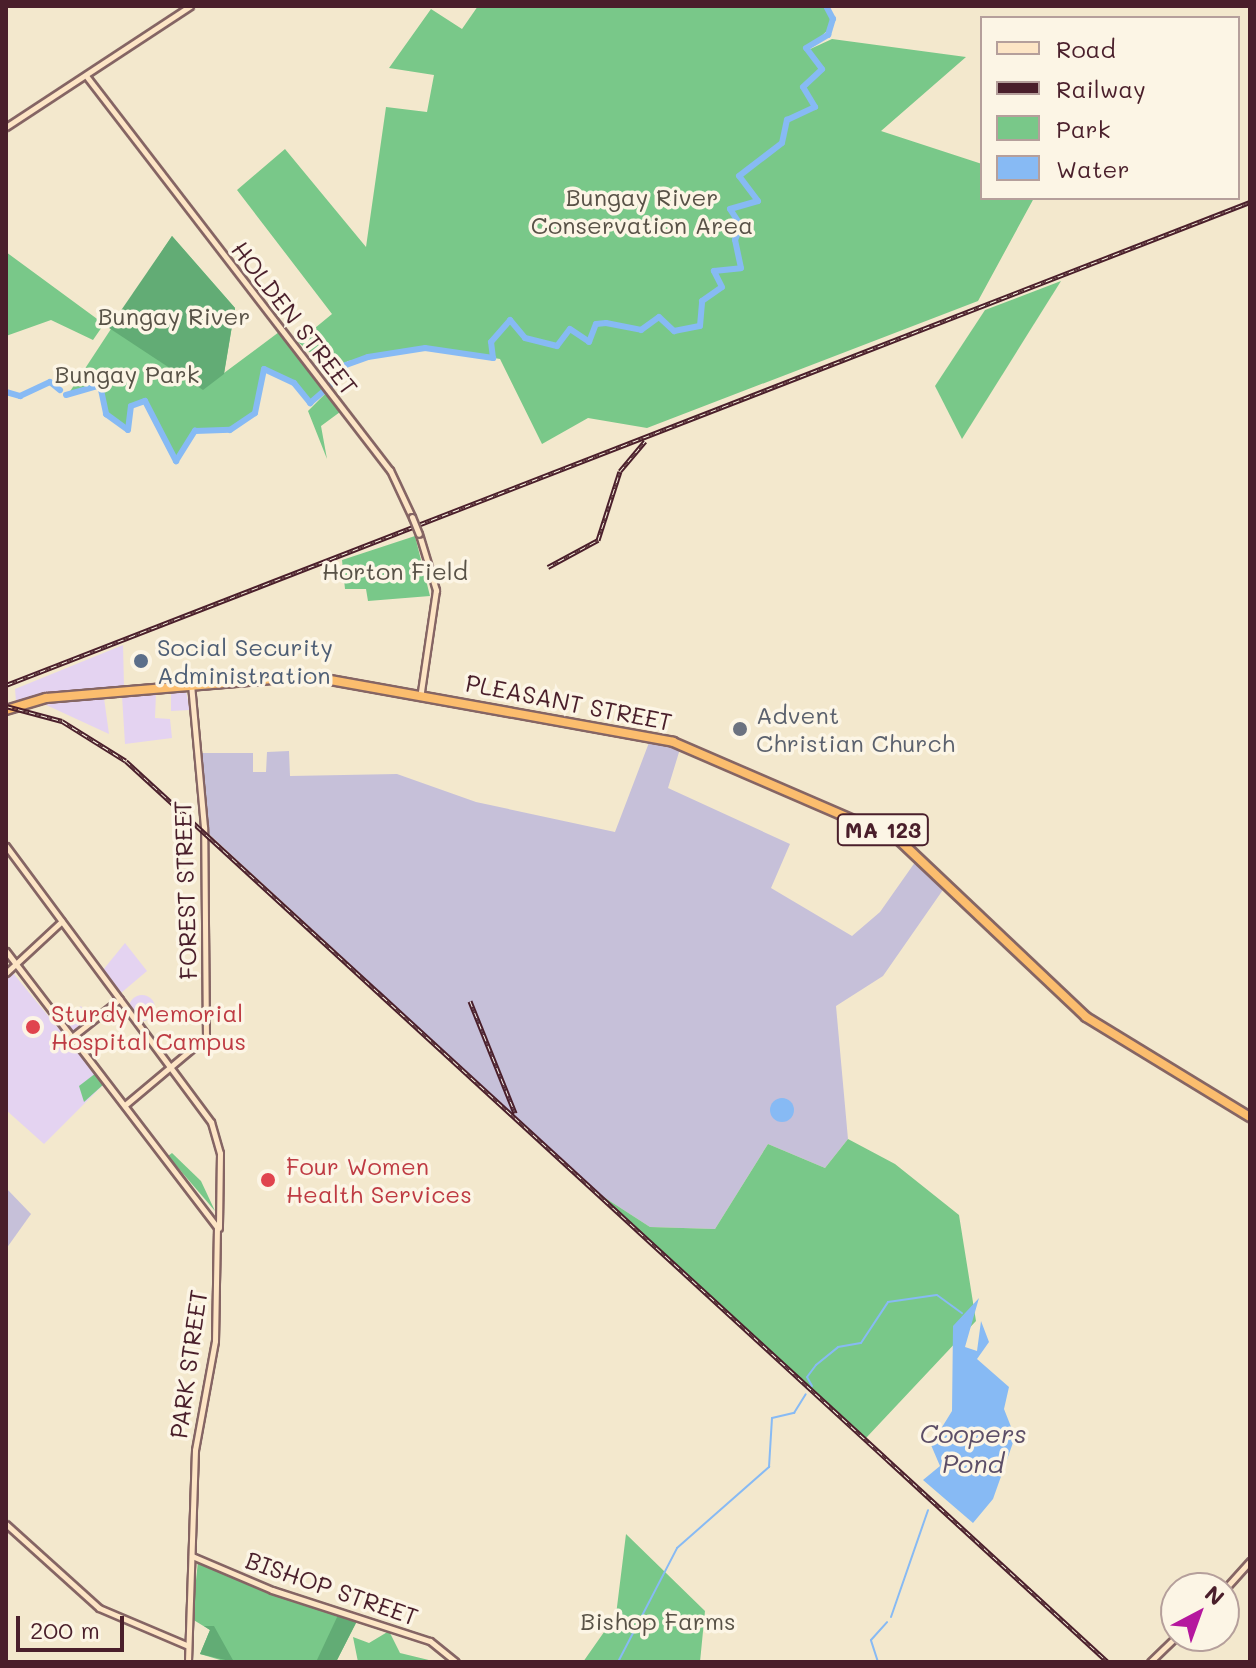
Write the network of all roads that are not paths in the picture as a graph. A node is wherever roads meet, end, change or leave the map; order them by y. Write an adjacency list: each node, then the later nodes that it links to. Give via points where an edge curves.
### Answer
1 (190, 6): 2 (main road)
2 (87, 77): 3 (main road); 5 (main road, HOLDEN STREET, bridge, via 390,470 419,534 436,600)
3 (6, 127)
4 (191, 684): 5 (highway, PLEASANT STREET / MA 123, via 308,676); 6 (highway, PLEASANT STREET / MA 123, via 41,699); 14 (main road, FOREST STREET, via 204,827 206,1036)
5 (421, 692): 16 (highway, PLEASANT STREET / MA 123, via 673,742 877,827 940,873 1086,1017)
6 (6, 710)
7 (6, 846): 8 (main road)
8 (62, 921): 10 (main road); 12 (main road)
9 (6, 951): 10 (main road, PARK STREET)
10 (15, 963): 11 (main road); 13 (main road, PARK STREET)
11 (6, 973)
12 (120, 999): 13 (main road); 14 (main road)
13 (72, 1037): 15 (main road, PARK STREET)
14 (172, 1068): 15 (main road, FOREST STREET); 17 (main road, via 216,1132)
15 (125, 1105): 18 (main road, PARK STREET)
16 (1250, 1117)
17 (220, 1209): 18 (main road); 19 (main road)
18 (210, 1214): 19 (main road, PARK STREET)
19 (218, 1233): 21 (main road, PARK STREET, via 215,1341 195,1450)
20 (6, 1524): 22 (main road, via 99,1608)
21 (192, 1556): 22 (main road, PARK STREET); 24 (main road, BISHOP STREET, via 272,1590 430,1641)
22 (186, 1645): 23 (main road, PARK STREET)
23 (188, 1662)
24 (456, 1662)

